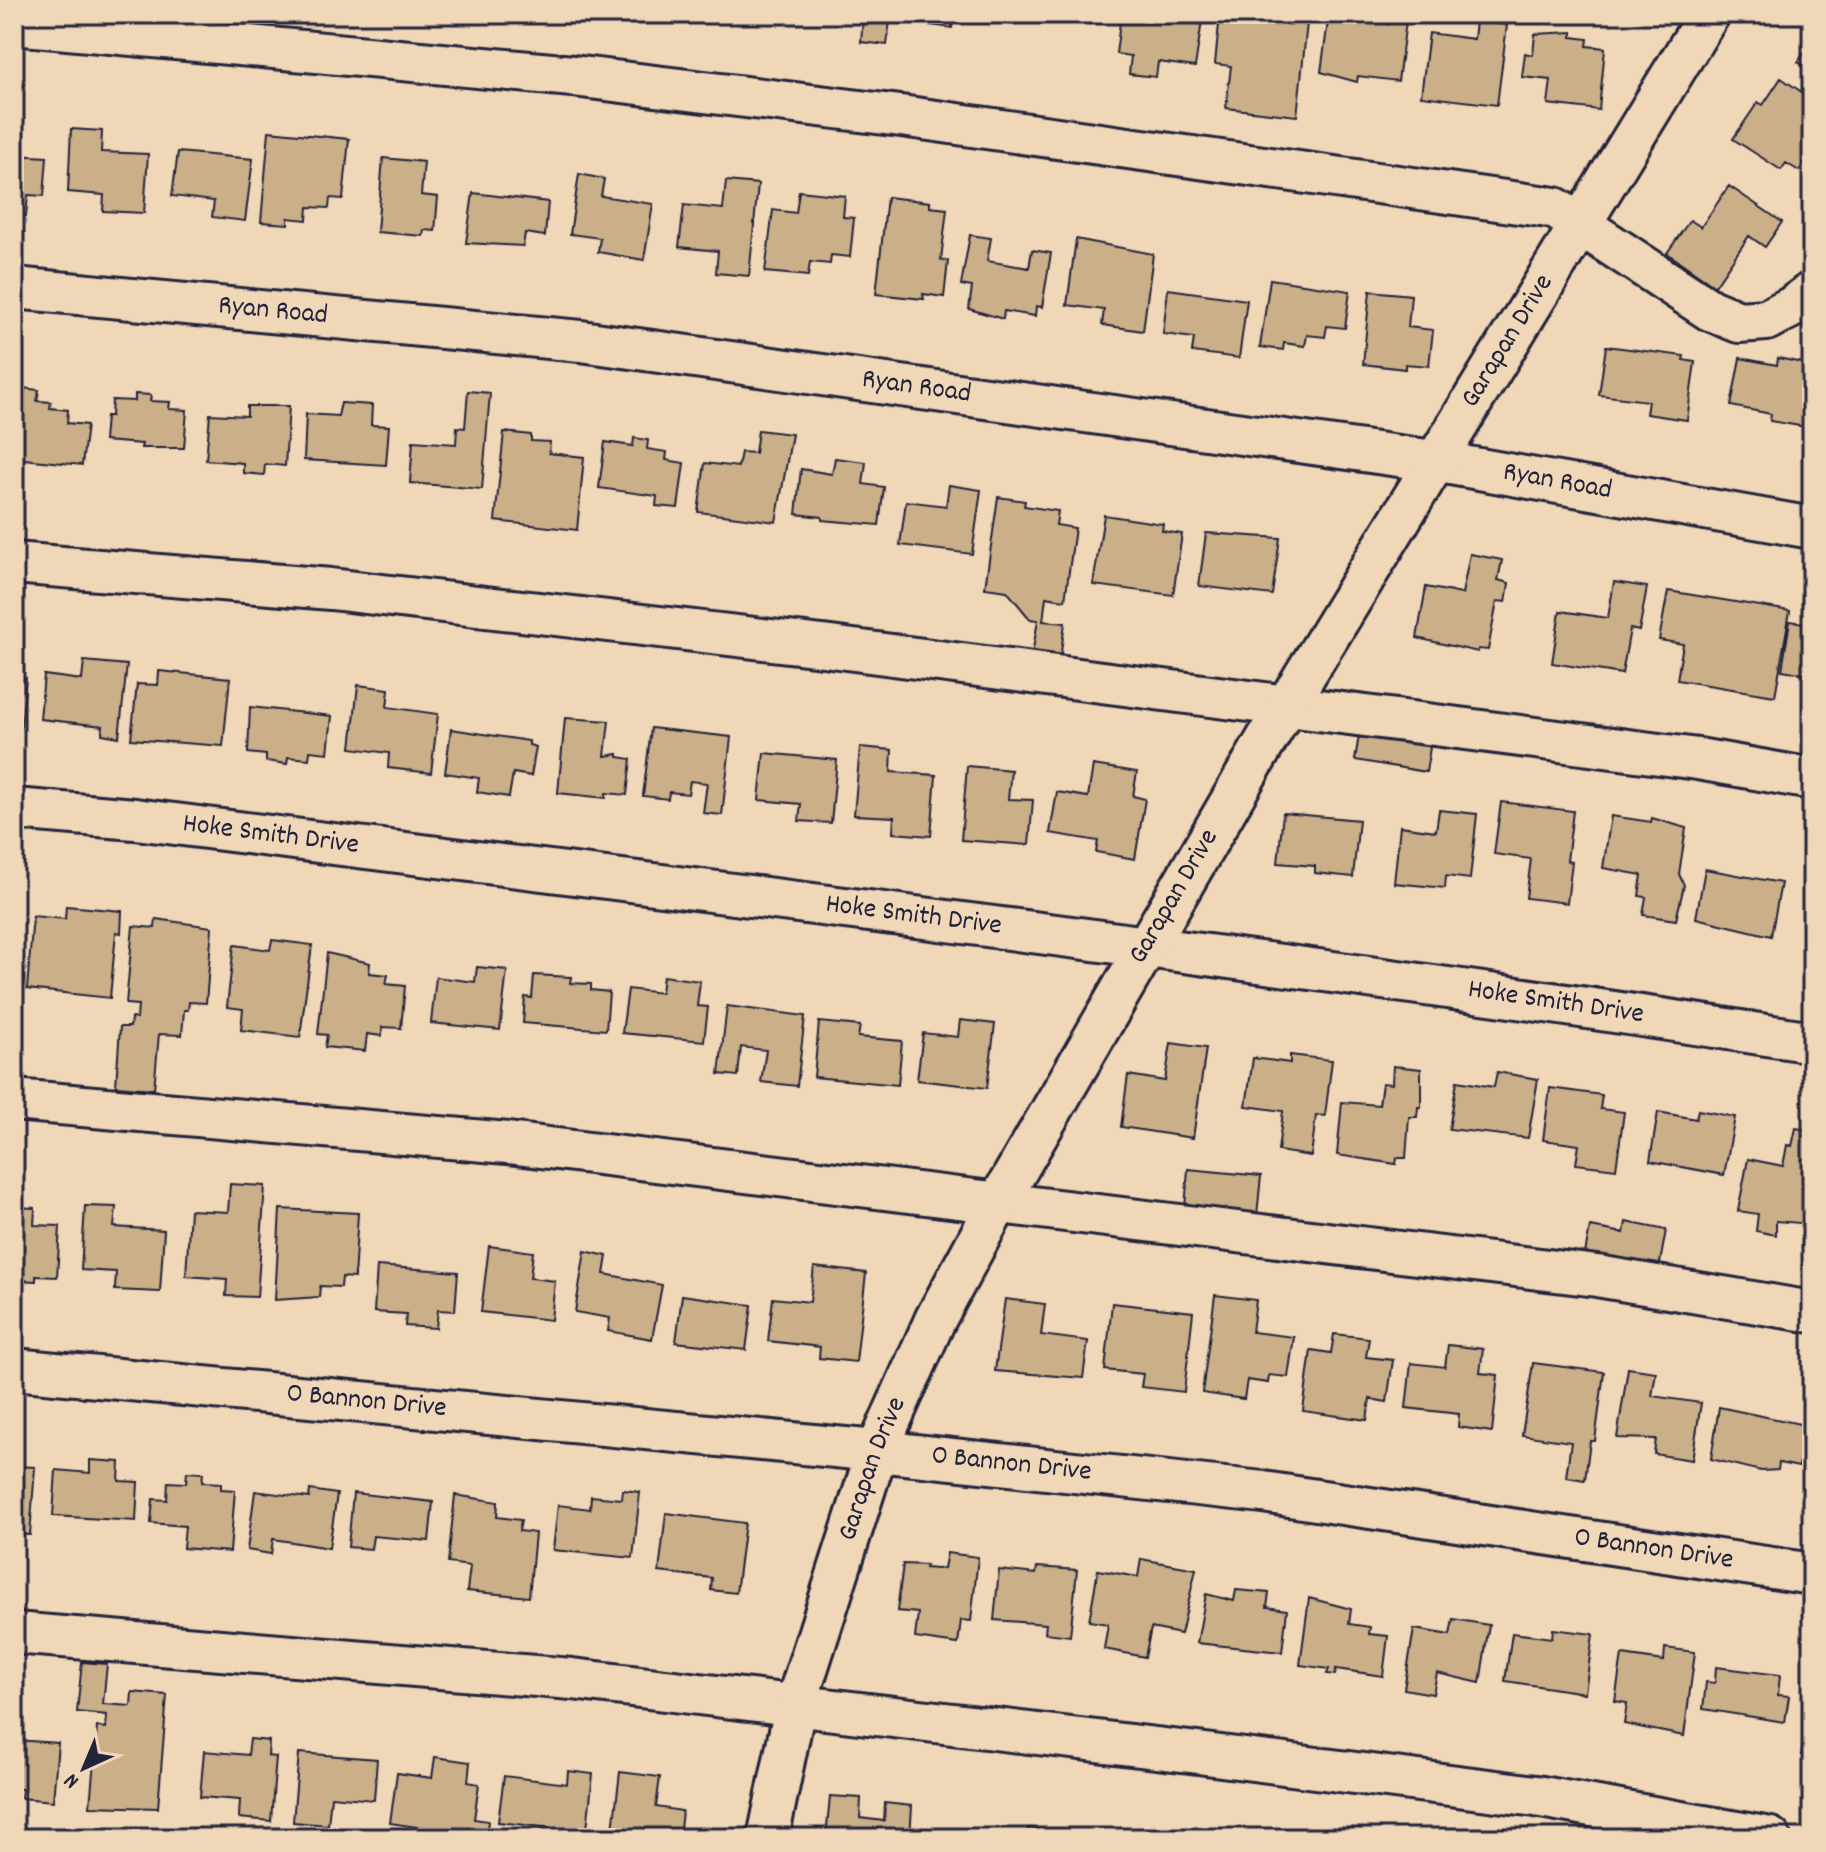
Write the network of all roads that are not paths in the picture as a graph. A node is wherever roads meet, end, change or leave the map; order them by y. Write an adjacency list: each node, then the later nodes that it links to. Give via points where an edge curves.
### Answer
1 (1709, 14): 3 (street, Garapan Drive)
2 (14, 24): 3 (street, via 573,76 886,114 1555,208)
3 (1579, 224): 5 (street, via 1710,310 1739,322 1766,320); 6 (street, Garapan Drive)
4 (14, 288): 6 (street, Ryan Road, via 581,341)
5 (1812, 292)
6 (1434, 461): 7 (street, Ryan Road); 9 (street, Garapan Drive)
7 (1812, 528)
8 (14, 563): 9 (street, via 331,589)
9 (1286, 706): 10 (street, via 1698,759); 12 (street, Garapan Drive)
10 (1812, 779)
11 (14, 809): 12 (street, Hoke Smith Drive, via 135,819)
12 (1146, 948): 13 (street, Hoke Smith Drive); 15 (street, Garapan Drive)
13 (1812, 1042)
14 (14, 1100): 15 (street, via 508,1143)
15 (998, 1203): 16 (street, via 1597,1276); 18 (street, Garapan Drive, via 935,1320)
16 (1812, 1312)
17 (14, 1369): 18 (street, O Bannon Drive)
18 (877, 1451): 19 (street, O Bannon Drive, via 1263,1492); 21 (street, Garapan Drive)
19 (1812, 1574)
20 (14, 1633): 21 (street, via 572,1679)
21 (795, 1707): 22 (street, Garapan Drive); 23 (street, via 1536,1796)
22 (768, 1838)
23 (1770, 1838)

